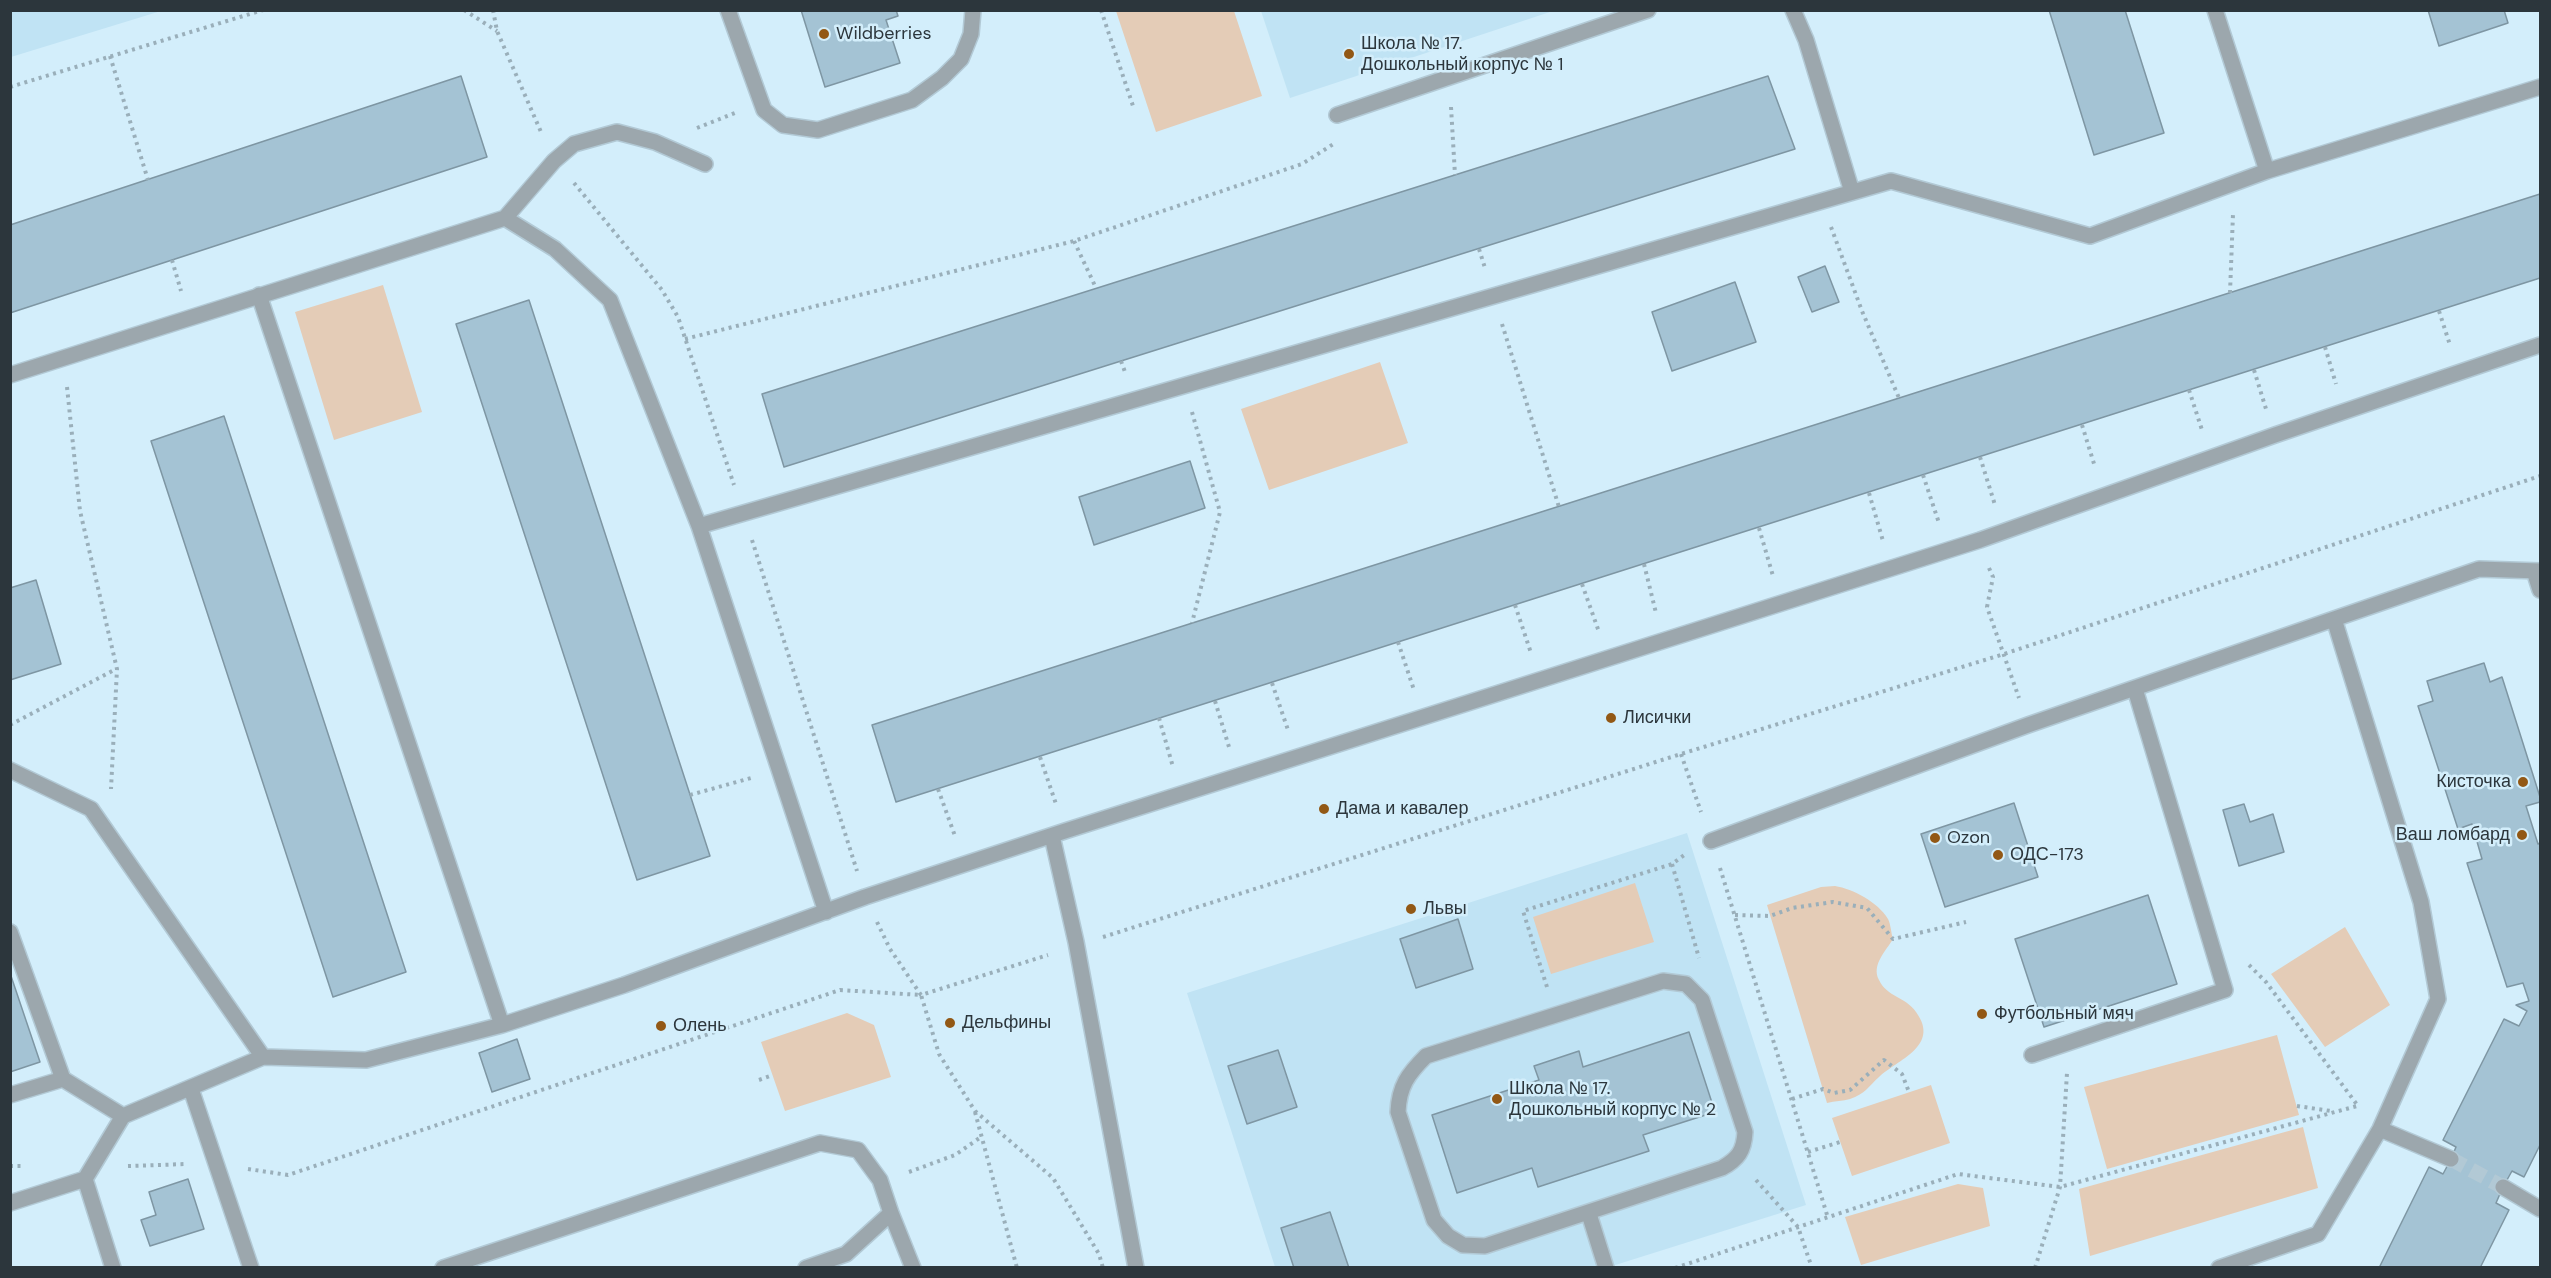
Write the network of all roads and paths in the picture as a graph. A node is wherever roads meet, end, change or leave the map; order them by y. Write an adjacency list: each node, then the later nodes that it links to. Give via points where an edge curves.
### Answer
1 (263, 10): 11 (path)
2 (464, 10): 10 (path)
3 (493, 10): 10 (path)
4 (728, 10): 5 (lane, via 764,110 783,125 818,130 912,100 942,78 961,59 971,34)
5 (973, 10)
6 (1101, 10): 15 (path)
7 (1648, 10): 12 (lane)
8 (1793, 10): 23 (lane, via 1806,40)
9 (2215, 10): 19 (lane)
10 (497, 31): 17 (path)
11 (110, 56): 13 (path); 21 (path)
12 (1450, 78): 16 (lane); 20 (path)
13 (10, 87)
14 (2541, 87): 19 (lane)
15 (1134, 109)
16 (1338, 115): 26 (path, via 1335,145 1302,164)
17 (554, 161): 18 (lane, via 574,144 616,132 655,142); 25 (lane); 31 (path, via 663,290)
18 (705, 164)
19 (2267, 171): 22 (lane)
20 (1455, 175)
21 (148, 180)
22 (2234, 184): 23 (lane, via 2090,236 1891,181); 28 (path)
23 (1852, 192): 24 (lane)
24 (1822, 201): 30 (lane); 40 (path)
25 (505, 218): 29 (lane); 51 (lane, via 555,249 610,300)
26 (1074, 241): 27 (path); 31 (path)
27 (1096, 288)
28 (2230, 293)
29 (259, 295): 34 (lane); 103 (lane)
30 (1493, 297): 38 (lane); 49 (path)
31 (685, 339): 50 (path)
32 (2541, 345): 41 (lane)
33 (2325, 347): 41 (path)
34 (65, 359): 36 (lane); 69 (path, via 80,511)
35 (2254, 370): 37 (path)
36 (10, 375)
37 (2257, 380)
38 (1185, 386): 50 (lane); 64 (path, via 1220,512)
39 (2189, 390): 44 (path)
40 (1899, 398)
41 (2344, 412): 44 (lane)
42 (2082, 425): 48 (path)
43 (1980, 458): 53 (path)
44 (2212, 458): 48 (lane)
45 (1923, 475): 54 (path)
46 (2541, 476): 67 (path)
47 (1869, 493): 56 (path)
48 (2103, 496): 53 (lane)
49 (1559, 507)
50 (743, 512): 51 (lane); 93 (path)
51 (699, 526): 82 (lane)
52 (1759, 528): 61 (path)
53 (2004, 531): 54 (lane)
54 (1948, 549): 56 (lane)
55 (1644, 564): 65 (path)
56 (1892, 568): 61 (lane)
57 (2537, 571): 60 (lane); 63 (lane, via 2479,569)
58 (1992, 577): 67 (path, via 1987,607)
59 (1582, 584): 68 (path)
60 (2541, 590)
61 (1781, 603): 65 (lane)
62 (1515, 605): 70 (path)
63 (2334, 619): 72 (lane); 119 (lane, via 2421,902 2438,999)
64 (1192, 623)
65 (1664, 641): 68 (lane)
66 (1398, 642): 74 (path)
67 (2004, 654): 77 (path); 78 (path)
68 (1607, 658): 70 (lane)
69 (117, 669): 76 (path); 88 (path)
70 (1540, 680): 74 (lane)
71 (1272, 682): 80 (path)
72 (2135, 688): 77 (lane); 99 (lane)
73 (1215, 701): 83 (path)
74 (1424, 717): 80 (lane)
75 (1159, 718): 85 (path)
76 (10, 725)
77 (2028, 725): 89 (lane)
78 (1681, 754): 89 (path); 98 (path)
79 (1040, 757): 87 (path)
80 (1297, 757): 83 (lane)
81 (10, 770): 88 (lane, via 91,809)
82 (779, 771): 86 (path); 94 (lane)
83 (1237, 777): 85 (lane)
84 (938, 789): 91 (path)
85 (1181, 794): 87 (lane)
86 (690, 795)
87 (1058, 834): 91 (lane); 98 (lane)
88 (110, 835): 106 (lane)
89 (1711, 841): 95 (path)
90 (1693, 849): 92 (path)
91 (964, 864): 93 (lane)
92 (1672, 864): 100 (path, via 1702,970); 102 (path, via 1523,911)
93 (865, 897): 94 (lane); 101 (path, via 890,949)
94 (826, 912): 103 (lane)
95 (1735, 915): 96 (path, via 1770,916 1792,908 1833,902 1867,908 1893,939); 113 (path)
96 (1966, 922)
97 (10, 932): 108 (lane)
98 (1076, 946): 101 (path); 145 (lane)
99 (2211, 948): 104 (lane, via 2225,990); 115 (path, via 2239,954 2266,982)
100 (1686, 984): 102 (lane, via 1663,981); 123 (lane, via 1702,1000 1745,1132 1744,1146)
101 (921, 995): 116 (path, via 939,1054); 126 (path, via 840,990 288,1175)
102 (1556, 1014): 135 (lane, via 1426,1056 1408,1073 1399,1094 1398,1112 1434,1220 1463,1245 1485,1246)
103 (502, 1025): 106 (lane, via 366,1060)
104 (2069, 1043): 105 (lane); 130 (path)
105 (2032, 1055)
106 (263, 1057): 110 (lane)
107 (773, 1075): 109 (path)
108 (63, 1079): 112 (lane); 118 (lane)
109 (759, 1080)
110 (191, 1089): 118 (lane); 126 (lane)
111 (1909, 1092): 113 (path, via 1902,1074 1884,1060 1850,1090 1834,1094 1822,1089)
112 (10, 1095)
113 (1792, 1099): 122 (path)
114 (2296, 1106): 117 (path)
115 (2358, 1106): 117 (path); 119 (path)
116 (975, 1111): 120 (path); 144 (path, via 1053,1178 1099,1254)
117 (2335, 1112): 130 (path)
118 (123, 1116): 129 (lane)
119 (2380, 1129): 124 (lane); 150 (lane, via 2318,1234)
120 (981, 1137): 125 (path, via 955,1155); 143 (path)
121 (1840, 1142): 122 (path)
122 (1808, 1152): 136 (path)
123 (1737, 1159): 135 (lane, via 1722,1168); 137 (path)
124 (2451, 1159)
125 (932, 1163)
126 (214, 1164): 129 (path); 139 (lane)
127 (10, 1166): 128 (path)
128 (34, 1166)
129 (88, 1173): 132 (lane); 138 (lane)
130 (2060, 1187): 136 (path, via 1958,1174); 149 (path)
131 (2504, 1187): 133 (lane)
132 (10, 1203)
133 (2541, 1209)
134 (891, 1213): 140 (lane, via 880,1180 858,1150 820,1143); 141 (lane, via 846,1254); 142 (lane)
135 (1589, 1214): 146 (lane)
136 (1828, 1218): 137 (path)
137 (1798, 1227): 147 (path); 148 (path)
138 (113, 1268)
139 (251, 1268)
140 (443, 1268)
141 (806, 1268)
142 (913, 1268)
143 (1017, 1268)
144 (1103, 1268)
145 (1136, 1268)
146 (1606, 1268)
147 (1675, 1268)
148 (1812, 1268)
149 (2035, 1268)
150 (2219, 1268)

